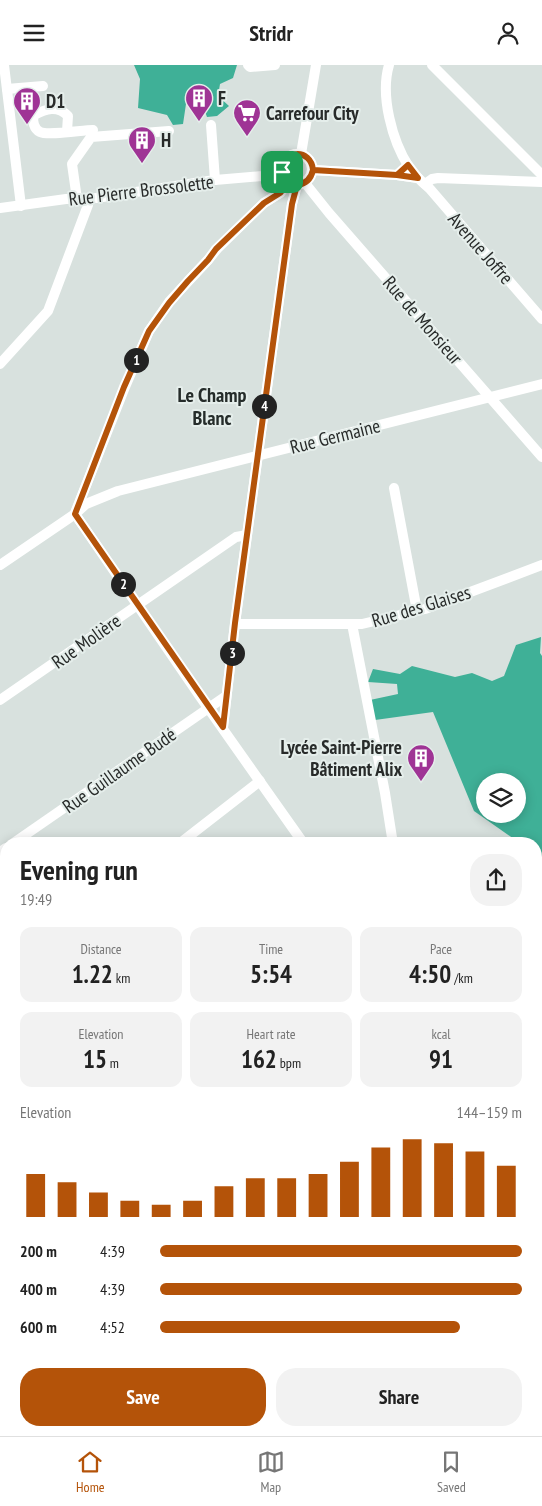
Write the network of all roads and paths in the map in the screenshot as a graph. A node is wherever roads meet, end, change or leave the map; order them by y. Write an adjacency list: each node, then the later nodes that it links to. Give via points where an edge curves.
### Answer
1 (4, 65): 8 (street)
2 (248, 65): 3 (street)
3 (275, 65)
4 (316, 65): 13 (street)
5 (389, 65): 14 (street, Avenue Joffre, via 390,123)
6 (432, 65): 18 (street)
7 (43, 86): 8 (street)
8 (7, 89): 24 (street)
9 (211, 125): 19 (street)
10 (67, 131): 12 (street, via 93,130)
11 (169, 131): 12 (street)
12 (91, 137): 23 (street, via 72,164)
13 (300, 154): 15 (street, via 308,158); 16 (street, via 288,157)
14 (408, 165): 17 (street); 20 (street, Avenue Joffre)
15 (313, 170): 17 (street); 22 (street, via 310,178)
16 (282, 172): 19 (street, Rue Pierre Brossolette); 22 (street, via 286,179)
17 (397, 175): 20 (street)
18 (542, 175)
19 (215, 180): 23 (street, Rue Pierre Brossolette)
20 (421, 181): 21 (street, via 438,178); 26 (street, Avenue Joffre)
21 (542, 181)
22 (297, 183): 29 (street, Rue de Monsieur, via 324,208); 30 (street); 33 (street, via 264,203 216,249 149,331)
23 (83, 198): 24 (street, Rue Pierre Brossolette); 27 (street, via 88,205 48,311)
24 (21, 206): 25 (street, Rue Pierre Brossolette)
25 (0, 208)
26 (542, 319)
27 (0, 364)
28 (542, 384): 29 (street, Rue Germaine)
29 (490, 397): 30 (street, Rue Germaine); 31 (street, Rue de Monsieur)
30 (258, 456): 33 (street, Rue Germaine, via 118,491 86,504); 34 (street)
31 (542, 457)
32 (394, 488): 38 (street)
33 (75, 514): 35 (street, Rue Germaine); 37 (street)
34 (247, 535): 37 (street, Rue Molière, via 236,537); 39 (street)
35 (0, 565)
36 (542, 565): 38 (street, Rue des Glaises)
37 (138, 605): 42 (street, Rue Molière); 43 (street)
38 (417, 611): 40 (street, Rue des Glaises)
39 (235, 623): 40 (street, Rue des Glaises); 41 (street)
40 (352, 624): 49 (street)
41 (226, 696): 43 (street, Rue Guillaume Budé); 44 (street)
42 (0, 700)
43 (209, 708): 44 (street); 46 (street, Rue Guillaume Budé)
44 (223, 727): 45 (street)
45 (260, 781): 47 (street); 48 (street)
46 (22, 837)
47 (188, 837)
48 (299, 837)
49 (392, 837)

